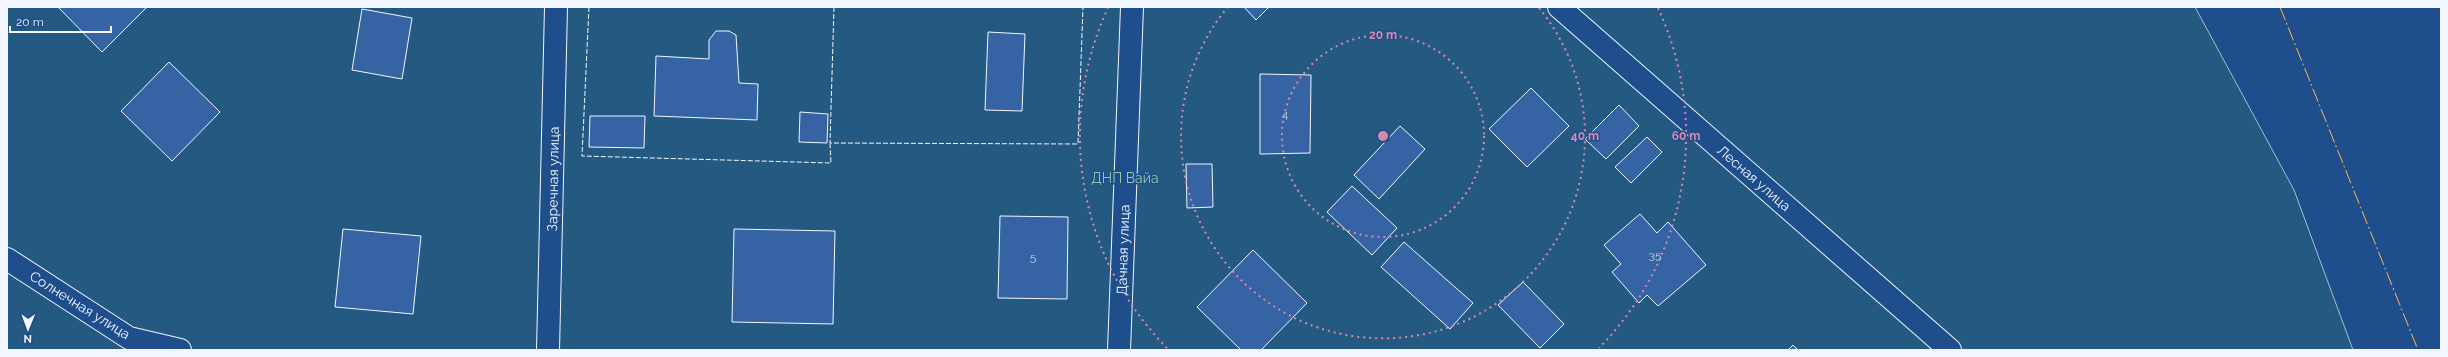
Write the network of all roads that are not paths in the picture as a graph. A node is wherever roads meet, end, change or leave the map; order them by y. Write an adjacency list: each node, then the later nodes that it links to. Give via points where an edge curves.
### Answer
1 (556, 7): 6 (street, Заречная улица)
2 (1132, 7): 7 (street, Дачная улица)
3 (1558, 7): 8 (street, Лесная улица)
4 (7, 259): 5 (street, Солнечная улица, via 129,338)
5 (180, 350)
6 (548, 350)
7 (1119, 350)
8 (1950, 350)

